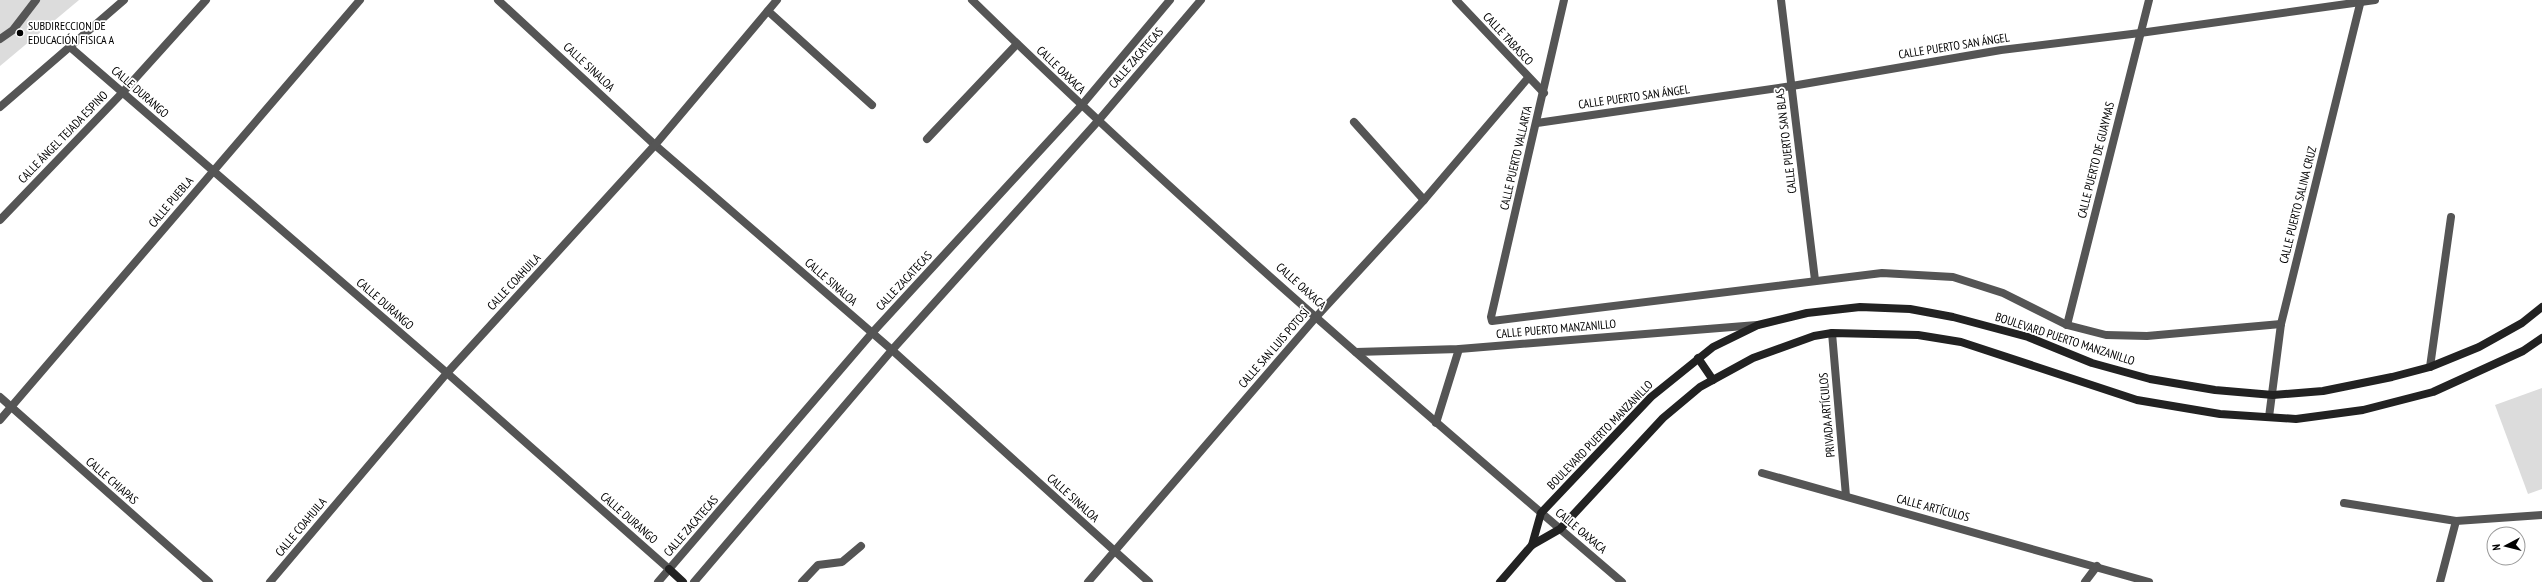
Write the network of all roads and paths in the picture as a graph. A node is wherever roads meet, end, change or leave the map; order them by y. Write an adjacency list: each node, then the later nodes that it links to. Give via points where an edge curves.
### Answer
1 (36, 0): 18 (street, via 13,30)
2 (124, 0): 20 (street)
3 (206, 0): 23 (street, CALLE ÁNGEL TEJADA ESPINO)
4 (360, 0): 33 (street, CALLE PUEBLA)
5 (498, 0): 32 (street, CALLE SINALOA)
6 (777, 0): 16 (street, CALLE COAHUILA)
7 (972, 0): 19 (street, CALLE OAXACA)
8 (1170, 0): 26 (street, CALLE ZACATECAS)
9 (1201, 0): 28 (street, CALLE ZACATECAS)
10 (1456, 0): 21 (street, CALLE TABASCO)
11 (1564, 0): 24 (street, CALLE PUERTO VALLARTA)
12 (1781, 0): 22 (street, CALLE PUERTO SAN BLAS)
13 (2149, 0): 17 (street, CALLE PUERTO DE GUAYMAS)
14 (2375, 0): 15 (street, CALLE PUERTO SAN ÁNGEL)
15 (2361, 1): 17 (street, CALLE PUERTO SAN ÁNGEL); 40 (street, CALLE PUERTO SALINA CRUZ)
16 (768, 11): 25 (street); 32 (street, CALLE COAHUILA)
17 (2140, 33): 22 (street, CALLE PUERTO SAN ÁNGEL, via 2001,50); 42 (street, CALLE PUERTO DE GUAYMAS)
18 (0, 39)
19 (1017, 44): 26 (street, CALLE OAXACA); 31 (street)
20 (70, 47): 23 (street, CALLE DURANGO); 27 (street)
21 (1528, 78): 24 (street, CALLE TABASCO); 34 (street, CALLE SAN LUIS POTOSÍ)
22 (1792, 86): 30 (street, CALLE PUERTO SAN ÁNGEL); 37 (street, CALLE PUERTO SAN BLAS)
23 (123, 92): 33 (street, CALLE DURANGO); 36 (street, CALLE ÁNGEL TEJADA ESPINO)
24 (1544, 93): 30 (street, CALLE PUERTO VALLARTA)
25 (872, 105)
26 (1081, 106): 28 (street, CALLE OAXACA); 43 (street, CALLE ZACATECAS)
27 (0, 107)
28 (1098, 121): 39 (street, CALLE OAXACA); 47 (street, CALLE ZACATECAS)
29 (1354, 122): 34 (street)
30 (1537, 123): 37 (street, CALLE PUERTO VALLARTA, via 1490,317 1492,321)
31 (927, 139)
32 (655, 145): 43 (street, CALLE SINALOA); 51 (street, CALLE COAHUILA)
33 (213, 170): 51 (street, CALLE DURANGO); 55 (street, CALLE PUEBLA)
34 (1424, 200): 39 (street, CALLE SAN LUIS POTOSÍ)
35 (2451, 217): 50 (street)
36 (0, 220)
37 (1815, 280): 42 (street, via 1882,273 1953,277 2003,293)
38 (2542, 307): 50 (street, BOULEVARD PUERTO MANZANILLO, via 2522,323 2479,348)
39 (1317, 316): 48 (street, CALLE OAXACA); 68 (street, CALLE SAN LUIS POTOSÍ)
40 (2281, 324): 42 (street, via 2147,336 2106,335); 53 (street, CALLE PUERTO SALINA CRUZ)
41 (1758, 325): 46 (street, CALLE PUERTO MANZANILLO); 49 (street, BOULEVARD PUERTO MANZANILLO, via 1713,347); 53 (street, BOULEVARD PUERTO MANZANILLO, via 1807,314 1860,307 1910,308 2028,337 2092,363 2150,379 2215,390)
42 (2067, 325)
43 (872, 333): 47 (street, CALLE SINALOA); 70 (street, CALLE ZACATECAS)
44 (1832, 333): 52 (street, via 1780,347); 56 (street, via 1918,335 1961,342 2137,400 2220,414); 60 (street, PRIVADA ARTÍCULOS)
45 (2542, 338): 56 (street, via 2523,351 2433,392 2363,410 2296,418)
46 (1459, 349): 48 (street, CALLE PUERTO MANZANILLO); 58 (street)
47 (892, 350): 68 (street, CALLE SINALOA); 75 (street, CALLE ZACATECAS)
48 (1356, 352): 58 (street, CALLE OAXACA)
49 (1698, 358): 52 (street); 62 (street, BOULEVARD PUERTO MANZANILLO, via 1651,396)
50 (2430, 367): 53 (street, BOULEVARD PUERTO MANZANILLO, via 2323,391)
51 (447, 373): 70 (street, CALLE DURANGO); 72 (street, CALLE COAHUILA)
52 (1712, 380): 65 (street, via 1663,418)
53 (2273, 395): 56 (street, CALLE PUERTO SALINA CRUZ)
54 (0, 397): 55 (street, CALLE CHIAPAS)
55 (11, 408): 57 (street, CALLE PUEBLA); 71 (street, CALLE CHIAPAS)
56 (2269, 417)
57 (0, 420)
58 (1436, 423): 62 (street, CALLE OAXACA)
59 (1762, 473): 60 (street, CALLE ARTÍCULOS)
60 (1846, 496): 69 (street, CALLE ARTÍCULOS)
61 (2344, 503): 64 (street)
62 (1541, 513): 65 (street, CALLE OAXACA); 66 (street)
63 (2542, 515): 64 (street)
64 (2456, 521): 83 (street)
65 (1560, 530): 66 (street); 80 (street, CALLE OAXACA)
66 (1532, 545): 79 (street)
67 (861, 546): 76 (street, via 842,562 818,565)
68 (1114, 552): 77 (street, CALLE SAN LUIS POTOSÍ); 78 (street, CALLE SINALOA)
69 (2097, 566): 81 (street); 82 (street, CALLE ARTÍCULOS)
70 (669, 569): 73 (street, CALLE ZACATECAS); 74 (street, CALLE DURANGO)
71 (209, 582)
72 (270, 582)
73 (658, 582)
74 (683, 582)
75 (694, 582)
76 (802, 582)
77 (1088, 582)
78 (1149, 582)
79 (1500, 582)
80 (1622, 582)
81 (2085, 582)
82 (2149, 582)
83 (2440, 582)

